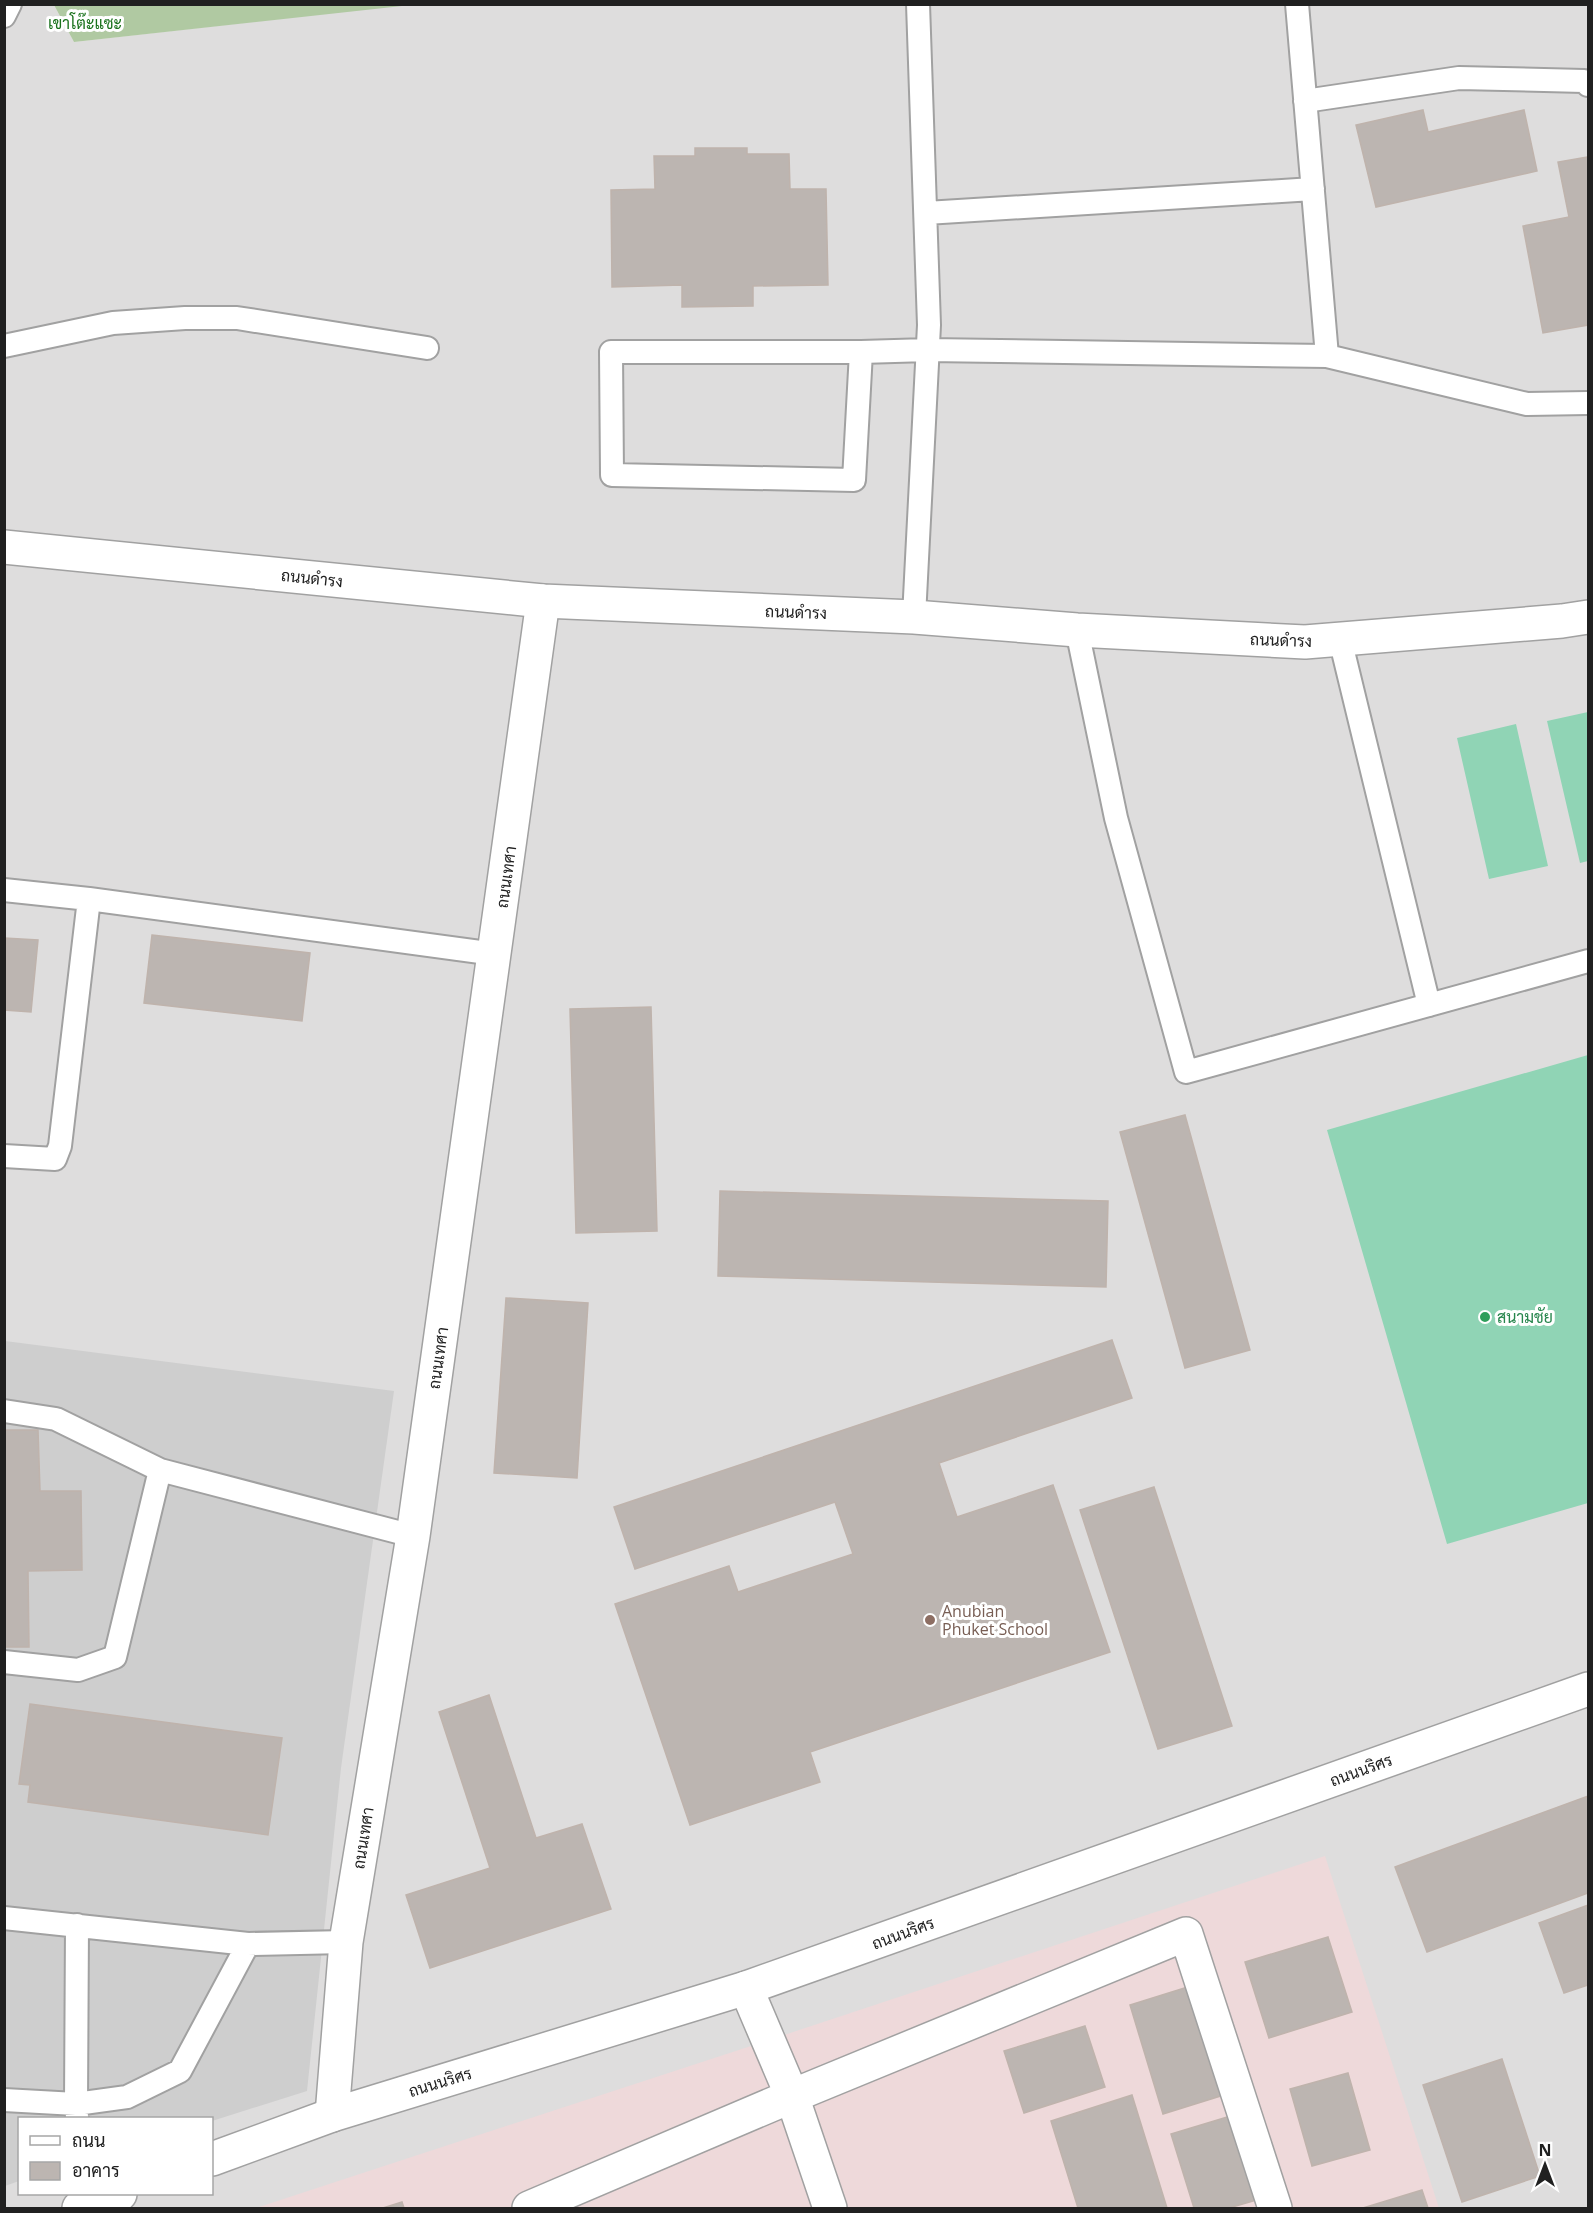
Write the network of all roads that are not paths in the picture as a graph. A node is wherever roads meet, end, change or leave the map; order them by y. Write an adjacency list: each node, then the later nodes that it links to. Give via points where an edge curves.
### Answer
1 (10, 4): 4 (lane)
2 (918, 4): 8 (lane)
3 (1297, 4): 6 (lane)
4 (4, 16)
5 (1588, 85): 6 (lane, via 1584,81 1459,78)
6 (1305, 101): 7 (lane)
7 (1313, 189): 8 (lane); 13 (lane)
8 (926, 213): 11 (lane)
9 (4, 346): 10 (lane, via 113,323 237,318)
10 (427, 348)
11 (928, 350): 12 (lane); 13 (lane); 17 (lane)
12 (861, 352): 12 (lane, via 854,480 612,475 611,352)
13 (1327, 356): 14 (lane, via 1527,404)
14 (1588, 403)
15 (4, 547): 16 (street, ถนนดำรง)
16 (543, 602): 17 (street, ถนนดำรง); 23 (street, ถนนเทศา)
17 (914, 617): 19 (street, ถนนดำรง)
18 (1588, 617): 20 (street, ถนนดำรง)
19 (1077, 630): 20 (street, ถนนดำรง, via 1305,642); 25 (lane, via 1116,818 1186,1072)
20 (1340, 639): 25 (lane)
21 (4, 890): 22 (lane)
22 (89, 898): 23 (lane); 26 (lane, via 60,1146 55,1159)
23 (495, 954): 29 (street, ถนนเทศา)
24 (1588, 961): 25 (lane)
25 (1429, 1005)
26 (4, 1156)
27 (4, 1411): 28 (lane, via 56,1419)
28 (160, 1470): 29 (lane); 30 (lane, via 115,1657 78,1670)
29 (413, 1536): 34 (street, ถนนเทศา)
30 (4, 1662)
31 (1588, 1689): 36 (street, ถนนนริศร)
32 (4, 1917): 33 (lane)
33 (77, 1925): 35 (lane); 39 (lane)
34 (346, 1942): 35 (lane); 40 (street, ถนนเทศา)
35 (248, 1944): 39 (lane, via 180,2071 127,2097)
36 (746, 1988): 37 (street); 40 (street, ถนนนริศร)
37 (792, 2096): 44 (street, via 1186,1934); 45 (street); 46 (street)
38 (4, 2100): 39 (lane)
39 (76, 2111)
40 (332, 2115): 41 (street, ถนนนริศร)
41 (213, 2159)
42 (112, 2195): 43 (street)
43 (85, 2202)
44 (1265, 2206)
45 (529, 2208)
46 (830, 2208)

